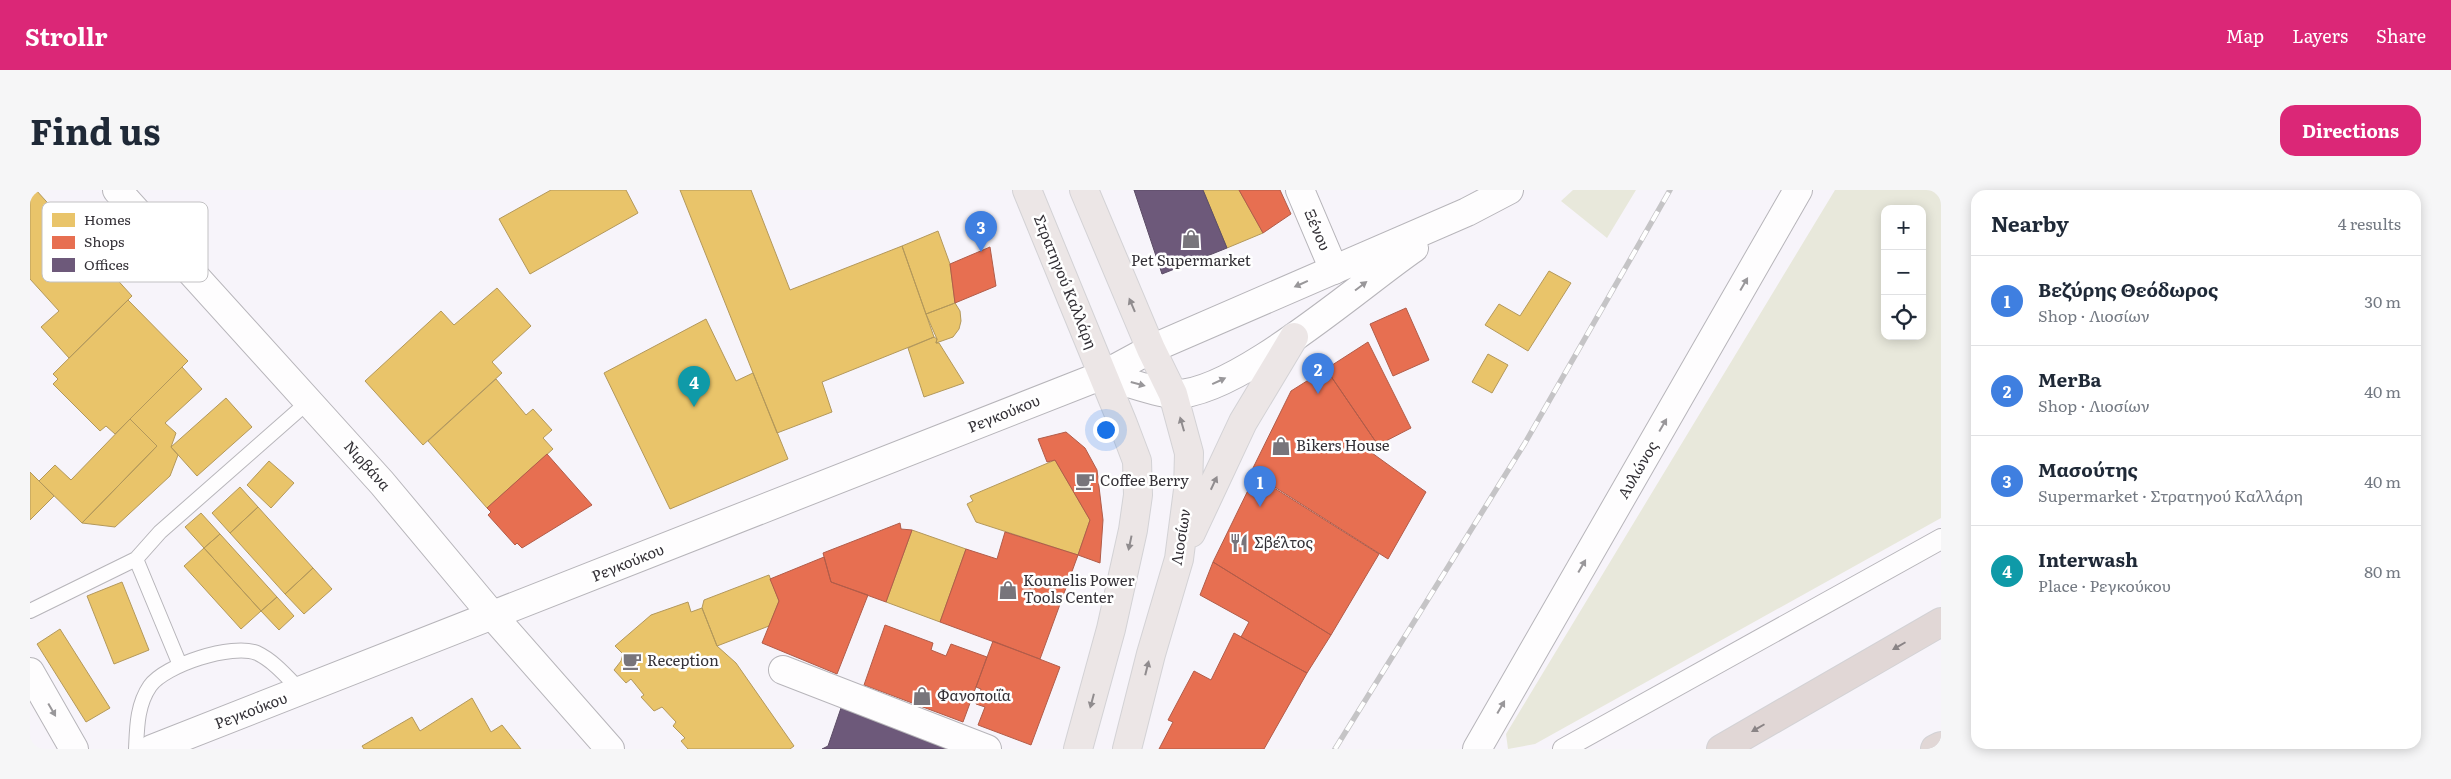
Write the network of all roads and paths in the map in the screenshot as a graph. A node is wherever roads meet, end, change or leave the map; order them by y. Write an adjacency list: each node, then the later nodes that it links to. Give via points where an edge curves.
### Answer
1 (116, 190): 7 (main road, Νιρβάνα)
2 (1027, 190): 13 (main road, Στρατηγού Καλλάρη)
3 (1084, 190): 12 (main road, one-way to 3)
4 (1300, 190): 9 (main road, Ξένου)
5 (1509, 190): 8 (main road)
6 (1798, 190): 34 (main road, Αυλώνος, one-way to 6)
7 (127, 202)
8 (1467, 212): 9 (main road); 11 (main road, one-way to 8)
9 (1334, 270): 12 (main road, one-way to 12)
10 (200, 282): 15 (main road, Νιρβάνα)
11 (1294, 337): 14 (main road, one-way to 11, via 1201,389 1238,372); 18 (main road, one-way to 11, via 1243,422)
12 (1151, 349): 13 (main road); 14 (main road, Λιοσίων)
13 (1103, 375): 14 (main road, one-way to 14); 20 (main road, Ρεγκούκου); 32 (main road, one-way to 32, via 1137,461 1138,495 1111,629)
14 (1172, 394): 18 (main road, Λιοσίων, one-way to 14, via 1189,453)
15 (309, 402): 17 (lane, via 160,532); 20 (main road, Νιρβάνα, via 382,482)
16 (1941, 539): 35 (street)
17 (136, 559): 19 (lane); 22 (lane)
18 (1179, 559): 33 (main road, Λιοσίων, one-way to 18)
19 (30, 612)
20 (493, 616): 25 (main road, Ρεγκούκου); 30 (main road, Νιρβάνα)
21 (1941, 622): 36 (highway, one-way to 36)
22 (180, 665): 25 (lane, via 225,650 256,653); 28 (lane, via 151,685 137,714)
23 (783, 670): 31 (main road)
24 (30, 672): 27 (main road, one-way to 27)
25 (301, 691): 29 (main road, Ρεγκούκου)
26 (1941, 746): 37 (highway)
27 (74, 749)
28 (136, 749)
29 (152, 749)
30 (610, 749)
31 (986, 749)
32 (1078, 749)
33 (1127, 749)
34 (1477, 749)
35 (1563, 749)
36 (1721, 749)
37 (1935, 749)

